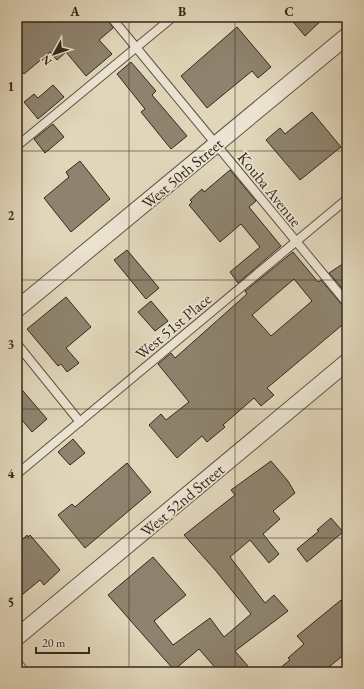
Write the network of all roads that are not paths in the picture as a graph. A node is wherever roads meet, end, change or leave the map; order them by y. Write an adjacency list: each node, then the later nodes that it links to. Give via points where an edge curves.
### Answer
1 (111, 17): 4 (lane, Kouba Avenue)
2 (173, 17): 4 (lane)
3 (347, 36): 5 (street, West 50th Street)
4 (136, 47): 5 (lane, Kouba Avenue); 6 (lane)
5 (216, 145): 8 (lane, Kouba Avenue); 10 (street, West 50th Street)
6 (17, 146)
7 (347, 199): 8 (lane, West 51st Place)
8 (296, 242): 9 (lane, Kouba Avenue); 13 (lane, West 51st Place)
9 (347, 303)
10 (17, 309)
11 (17, 344): 13 (lane)
12 (347, 362): 15 (street, West 52nd Street)
13 (80, 422): 14 (lane, West 51st Place)
14 (17, 474)
15 (17, 638)
16 (17, 662): 17 (lane)
17 (26, 672)

